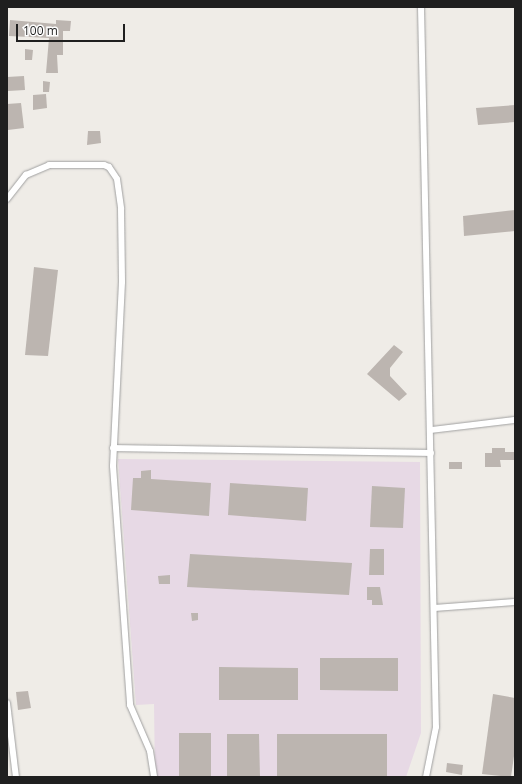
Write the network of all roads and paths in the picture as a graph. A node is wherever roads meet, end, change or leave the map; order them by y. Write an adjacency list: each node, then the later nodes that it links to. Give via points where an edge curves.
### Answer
1 (421, 7): 4 (street)
2 (7, 199): 5 (street, via 26,175 49,165 97,164 109,167 115,173 121,209 122,282)
3 (515, 420): 4 (street)
4 (431, 430): 6 (street)
5 (113, 448): 6 (street); 11 (street, via 130,705 146,739)
6 (432, 454): 8 (street)
7 (515, 602): 8 (street)
8 (434, 608): 12 (street, via 436,728)
9 (7, 703): 10 (street)
10 (16, 777)
11 (154, 777)
12 (426, 777)

